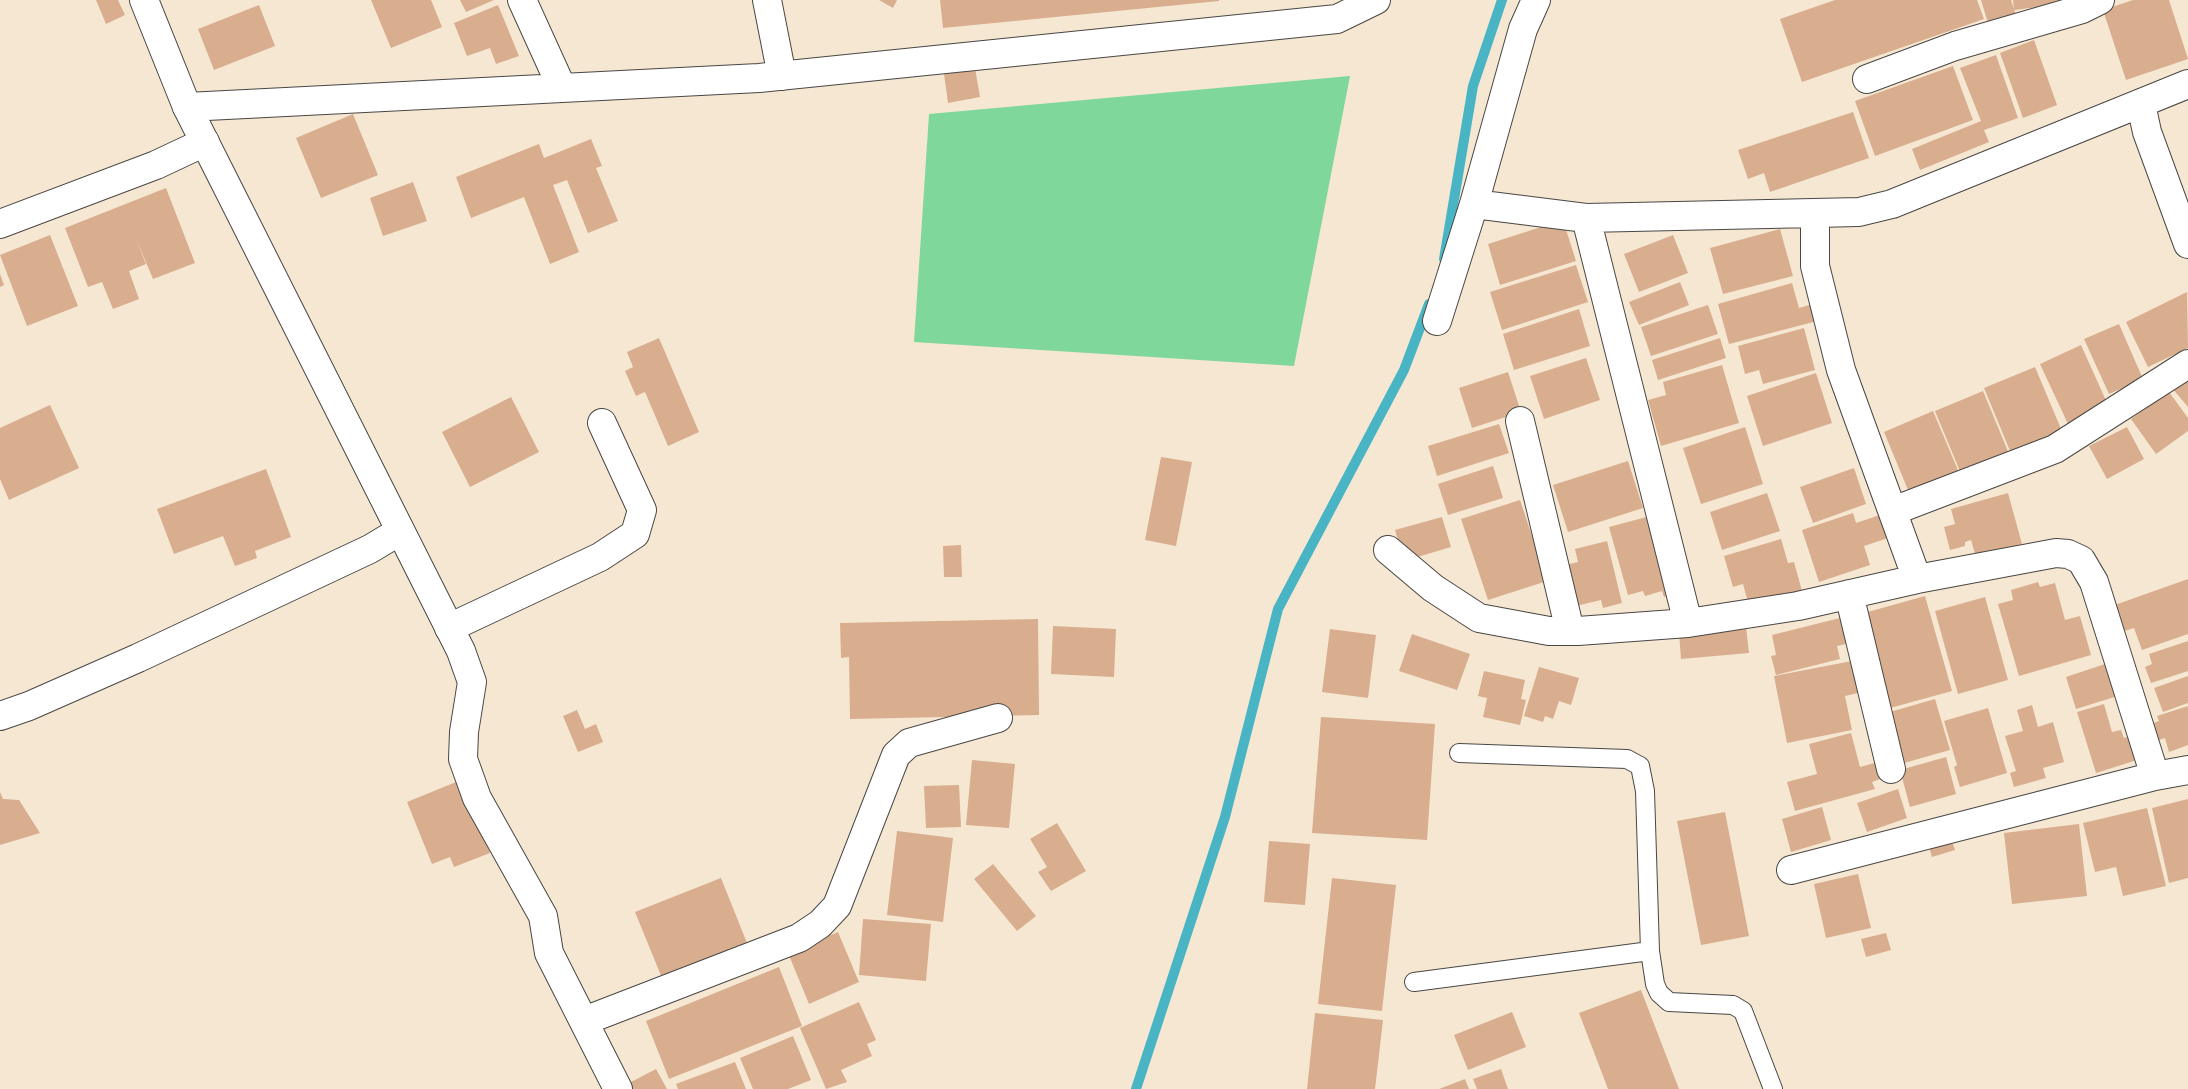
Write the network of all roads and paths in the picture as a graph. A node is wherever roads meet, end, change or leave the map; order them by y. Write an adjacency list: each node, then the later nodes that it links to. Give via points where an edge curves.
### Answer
1 (144, 0): 12 (street)
2 (522, 0): 10 (street)
3 (767, 0): 7 (street)
4 (1376, 0): 7 (street, via 1337,18)
5 (1536, 0): 14 (street, via 1523,29)
6 (2100, 0): 8 (street, via 2082,9 1955,46)
7 (782, 76): 10 (street)
8 (1867, 79)
9 (2188, 84): 11 (street)
10 (562, 88): 12 (street)
11 (2141, 104): 15 (street, via 1892,204 1859,212); 18 (street, via 2150,141)
12 (187, 107): 13 (street)
13 (205, 142): 17 (street, via 168,160); 24 (street)
14 (1474, 204): 16 (street); 19 (street)
15 (1815, 214): 16 (street); 23 (street, via 1815,266 1825,309 1842,370)
16 (1586, 218): 28 (street)
17 (0, 224)
18 (2188, 244)
19 (1437, 320)
20 (2188, 364): 23 (street, via 2055,449)
21 (1520, 421): 30 (street)
22 (602, 422): 29 (street, via 642,510 635,534 600,557)
23 (1893, 511): 26 (street)
24 (400, 531): 29 (street); 31 (street, via 138,658)
25 (1388, 550): 30 (street, via 1432,588 1479,618 1549,631)
26 (1917, 579): 27 (street); 36 (street, via 2056,553 2081,560 2094,582)
27 (1849, 594): 28 (street, via 1798,606); 34 (street)
28 (1688, 623): 30 (street)
29 (449, 628): 40 (street, via 472,682 463,759 477,798 543,916 549,953)
30 (1570, 631)
31 (0, 716)
32 (998, 718): 40 (street, via 908,743 896,755 837,906 820,924 799,938)
33 (1459, 753): 38 (lane, via 1627,759 1640,766 1645,791)
34 (1891, 769)
35 (2188, 770): 36 (street)
36 (2155, 776): 37 (street)
37 (1791, 870)
38 (1650, 951): 39 (lane); 42 (lane, via 1655,984 1669,1002 1733,1005 1743,1011)
39 (1414, 982)
40 (584, 1022): 41 (street)
41 (618, 1089)
42 (1773, 1089)

